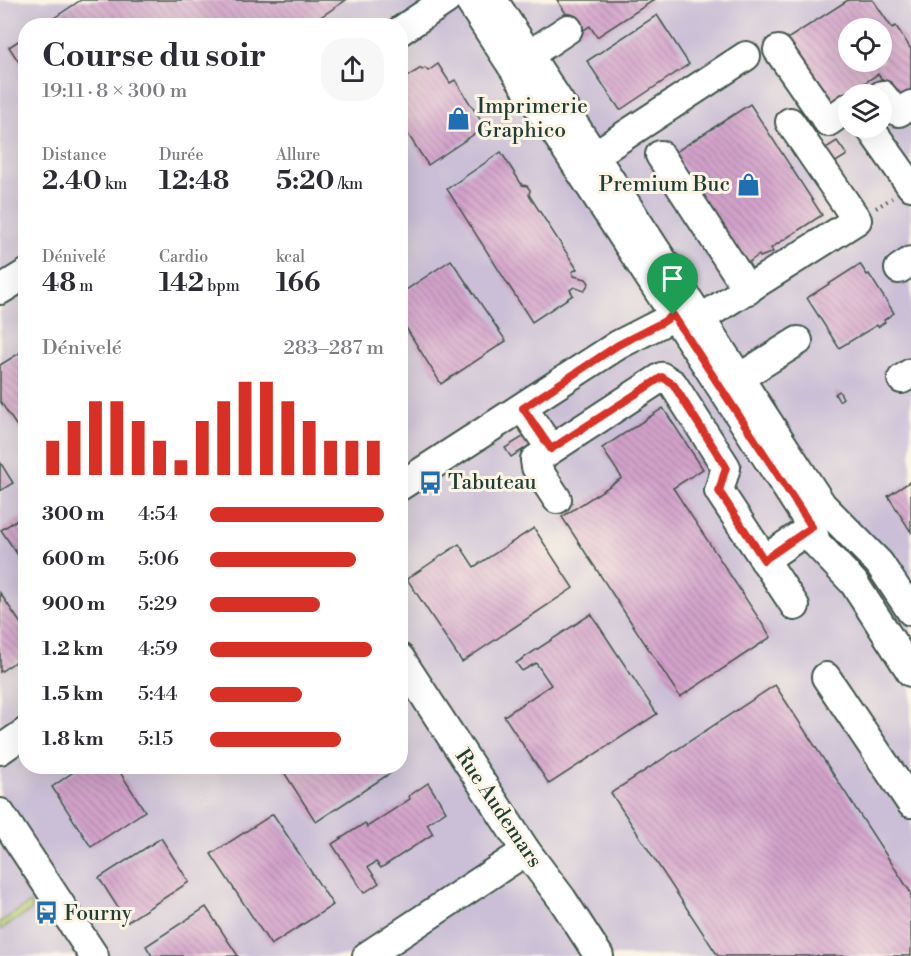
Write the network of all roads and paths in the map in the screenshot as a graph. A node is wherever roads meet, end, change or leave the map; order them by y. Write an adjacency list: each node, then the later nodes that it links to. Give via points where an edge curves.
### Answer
1 (446, 0): 4 (street)
2 (469, 0): 20 (street)
3 (494, 0): 7 (street)
4 (408, 26)
5 (568, 29): 7 (street)
6 (778, 50): 11 (street, via 828,122)
7 (529, 55): 14 (street)
8 (746, 56): 14 (street)
9 (911, 105): 10 (street, via 899,112)
10 (892, 108)
11 (838, 115)
12 (790, 122): 19 (street, via 856,220)
13 (879, 138): 16 (street)
14 (595, 155): 20 (street)
15 (660, 155): 19 (street)
16 (907, 170)
17 (18, 279): 18 (street)
18 (0, 290)
19 (748, 290): 20 (street)
20 (688, 313): 22 (street); 23 (street, via 618,345); 27 (street)
21 (798, 341): 22 (street)
22 (739, 378): 30 (street, via 822,505 879,563)
23 (523, 408): 24 (street); 25 (street)
24 (551, 449): 26 (street, via 535,460); 28 (street, via 662,377 673,384 726,467 719,491)
25 (408, 481)
26 (557, 499)
27 (812, 527): 28 (street); 31 (street, via 823,530 865,571); 33 (street, via 816,543 854,584)
28 (764, 560): 29 (street)
29 (795, 606)
30 (911, 611)
31 (911, 642)
32 (408, 670): 39 (street, Rue Audemars)
33 (911, 672)
34 (826, 677): 37 (street)
35 (18, 738): 36 (street)
36 (0, 750)
37 (911, 803)
38 (0, 813): 40 (street)
39 (526, 851): 41 (street); 42 (street, Rue Audemars)
40 (94, 956)
41 (367, 956)
42 (599, 956)

